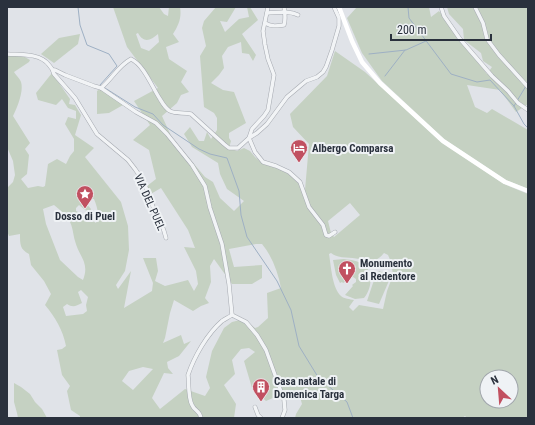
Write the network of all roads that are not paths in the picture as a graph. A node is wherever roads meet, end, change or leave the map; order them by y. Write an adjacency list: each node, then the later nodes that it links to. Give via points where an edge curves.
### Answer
1 (268, 7): 8 (street)
2 (284, 7): 7 (street)
3 (334, 7): 16 (street, via 339,26 323,72 306,81 286,97 267,124)
4 (338, 7): 17 (main road, via 362,62 380,83 443,141 505,182)
5 (441, 7): 15 (street, via 444,16 464,44 518,103)
6 (475, 7): 13 (street, via 487,39)
7 (284, 12): 8 (street); 9 (street); 10 (street, via 284,25 270,26)
8 (267, 14): 10 (street)
9 (298, 15)
10 (265, 23): 16 (street, via 264,45 274,75 268,110 252,129)
11 (7, 54): 12 (street, via 38,57 46,61)
12 (53, 70): 14 (street); 19 (street, VIA DEL PUEL, via 75,98 97,134 128,160 144,182)
13 (528, 87)
14 (101, 88): 16 (street, via 125,62 131,59 142,69 170,111 191,114 229,148 238,148); 20 (street, via 156,123 192,165 205,186 222,244)
15 (528, 110)
16 (249, 138): 18 (street, via 263,162 289,172 300,182 309,207 323,225 326,235)
17 (528, 191)
18 (335, 232)
19 (166, 238)
20 (232, 314): 22 (street, via 206,339 192,362 189,373 190,401); 24 (street, via 246,322 266,350 284,400 285,410)
21 (255, 406): 23 (street)
22 (201, 418)
23 (261, 418)
24 (282, 418)

